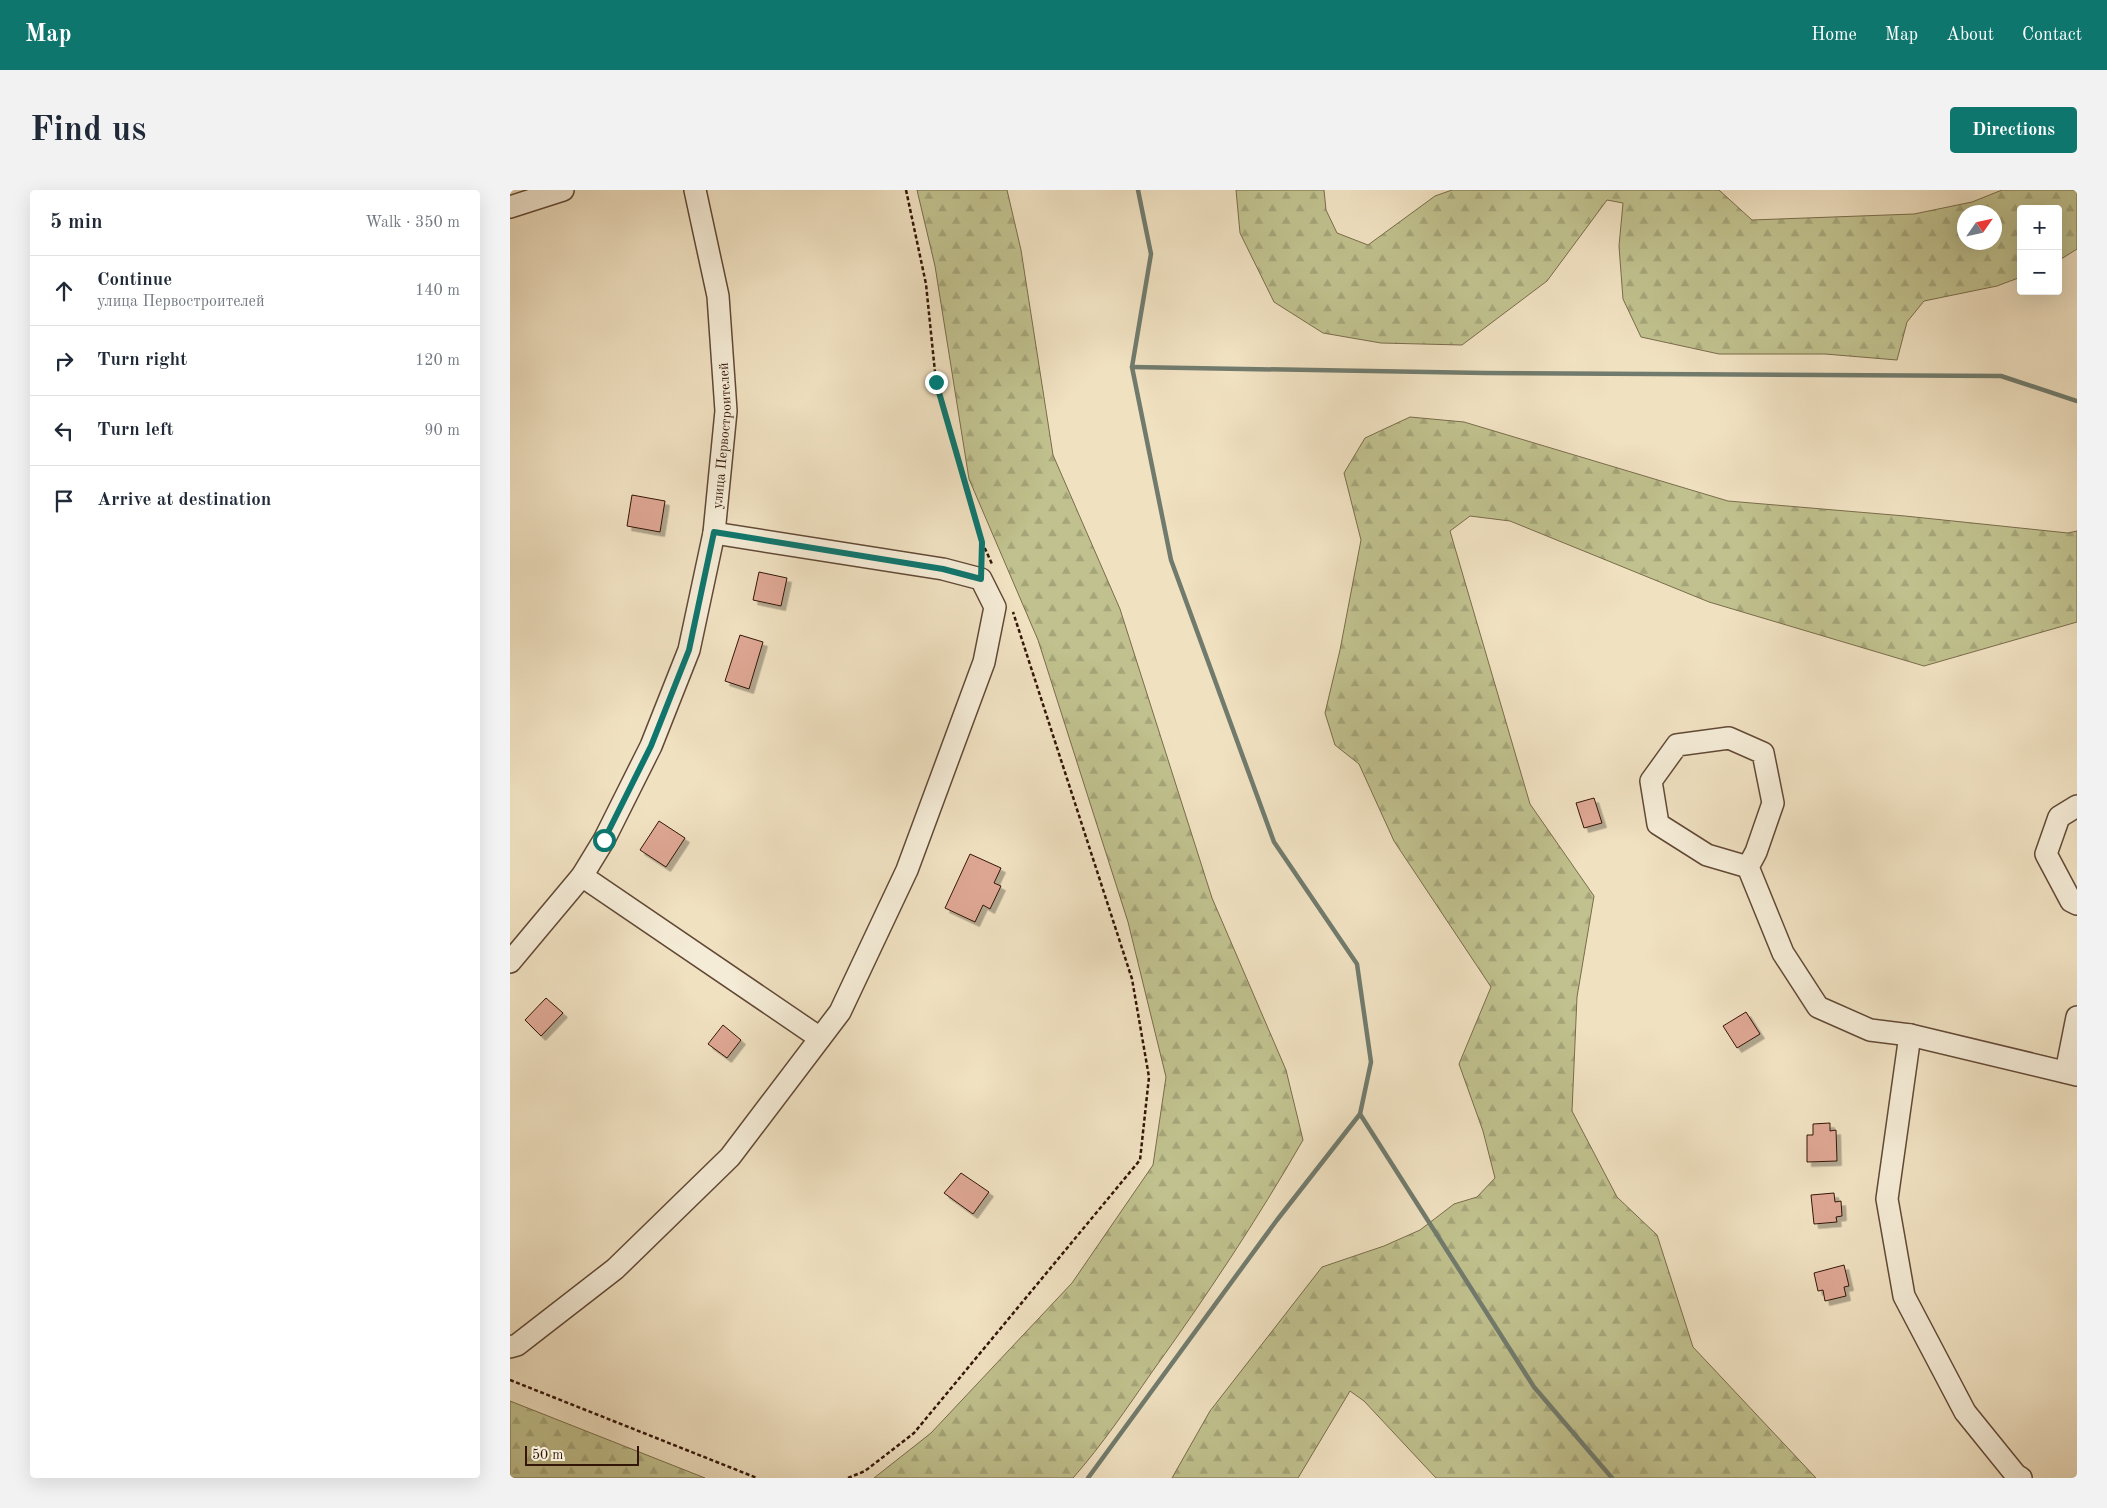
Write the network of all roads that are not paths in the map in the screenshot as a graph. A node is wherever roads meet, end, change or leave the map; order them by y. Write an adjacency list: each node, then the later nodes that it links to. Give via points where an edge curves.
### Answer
1 (563, 190): 3 (street)
2 (694, 190): 4 (street, улица Первостроителей, via 718,296 726,411)
3 (510, 207)
4 (714, 532): 7 (street, улица Первостроителей, via 689,650 651,746 604,840); 12 (street, via 943,569 987,573 995,607 984,662 907,870 840,1012)
5 (2077, 806): 8 (street, via 2059,817 2046,854 2071,901)
6 (1748, 867): 6 (street, via 1773,803 1763,753 1729,738 1678,745 1651,781 1658,824 1707,855); 11 (street, via 1783,953 1818,1007 1870,1030)
7 (582, 876): 9 (street, улица Первостроителей); 12 (street)
8 (2077, 904)
9 (510, 962)
10 (2077, 1017): 13 (street)
11 (1910, 1035): 13 (street); 15 (street, via 1887,1199 1904,1296 1966,1412)
12 (820, 1038): 14 (street, via 730,1158 615,1270 517,1345)
13 (2071, 1073)
14 (510, 1347)
15 (2021, 1478)

